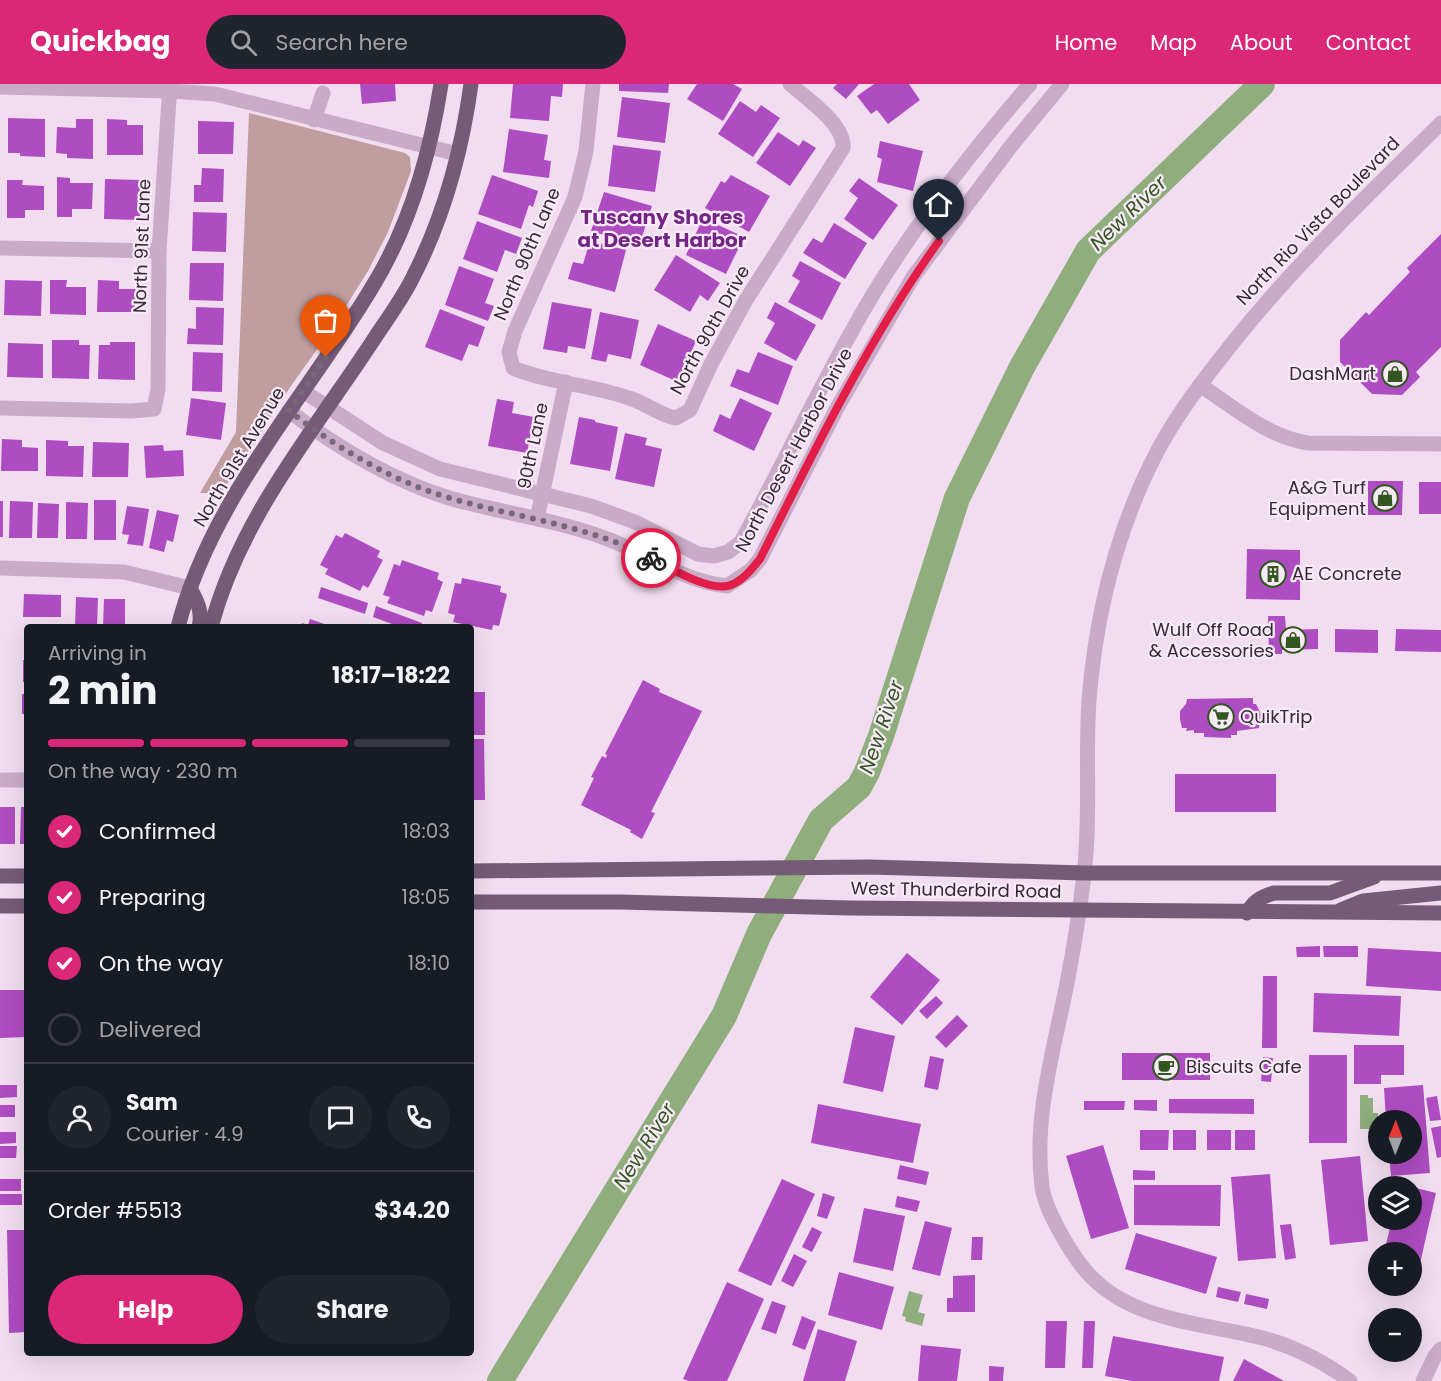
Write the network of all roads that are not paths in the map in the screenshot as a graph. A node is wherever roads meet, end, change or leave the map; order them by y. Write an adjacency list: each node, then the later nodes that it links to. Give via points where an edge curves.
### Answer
1 (441, 84): 12 (main road, North 91st Avenue)
2 (471, 84): 13 (main road)
3 (593, 84): 16 (street, North 90th Lane, via 586,152 575,197 509,352 513,368 528,375)
4 (790, 84): 16 (street, North 90th Drive, via 833,123 844,140 843,148 746,300 690,410 676,418 664,416 629,398)
5 (1030, 84): 24 (street, North Desert Harbor Drive, via 933,203 894,262 814,398 741,542 714,556 698,554 635,522)
6 (1062, 84): 25 (street, North Desert Harbor Drive, via 913,277 857,372 751,570 728,586 701,582 630,547)
7 (0, 87): 8 (street)
8 (170, 87): 10 (street, via 214,94); 15 (street, North 91st Lane)
9 (323, 93): 10 (street)
10 (314, 120): 12 (street)
11 (1441, 123): 17 (street, North Rio Vista Boulevard, via 1282,283)
12 (429, 147): 13 (street); 18 (main road, North 91st Avenue, via 401,229 378,278)
13 (458, 154): 20 (main road, via 412,280)
14 (0, 248): 15 (street)
15 (159, 251): 19 (street, North 91st Lane, via 158,389 153,409)
16 (567, 382): 24 (street, 90th Lane)
17 (1200, 385): 23 (street, via 1270,430 1297,442); 34 (street, North Rio Vista Boulevard, via 1159,448 1142,483 1104,597 1089,702)
18 (303, 391): 20 (street, North Desert Harbor Drive); 21 (main road, North 91st Avenue)
19 (0, 408)
20 (328, 408): 22 (main road); 24 (street, North Desert Harbor Drive, via 383,443 435,467)
21 (289, 411): 22 (street, North Desert Harbor Drive); 27 (main road, North 91st Avenue, via 230,503)
22 (314, 429): 25 (street, North Desert Harbor Drive, via 372,466 426,490); 30 (main road, via 258,513 236,558)
23 (1441, 444)
24 (543, 495): 25 (street, 90th Lane)
25 (537, 519)
26 (0, 568): 27 (street, via 105,570)
27 (190, 588): 28 (main road, North 91st Avenue); 29 (main road, via 199,608)
28 (179, 624)
29 (200, 624)
30 (212, 624)
31 (0, 780): 32 (street)
32 (24, 780)
33 (474, 871): 34 (main road, West Thunderbird Road, via 870,867)
34 (1084, 873): 35 (main road, West Thunderbird Road); 43 (street, North Rio Vista Boulevard)
35 (1386, 873): 36 (main road, West Thunderbird Road); 44 (main road, via 1330,893 1274,893 1252,903)
36 (1441, 873)
37 (0, 876): 38 (main road)
38 (24, 876)
39 (1441, 893): 45 (main road, via 1363,901)
40 (474, 903): 43 (main road, West Thunderbird Road)
41 (0, 906): 42 (main road)
42 (24, 906)
43 (1078, 911): 44 (main road, West Thunderbird Road); 49 (street, North Rio Vista Boulevard, via 1041,1130 1042,1192 1063,1237 1085,1271 1113,1295 1177,1320 1274,1342 1322,1362)
44 (1247, 913): 45 (main road, West Thunderbird Road)
45 (1333, 913): 46 (main road, West Thunderbird Road)
46 (1441, 913)
47 (1441, 1349): 50 (street)
48 (1441, 1372): 50 (street)
49 (1350, 1381)
50 (1424, 1381)

